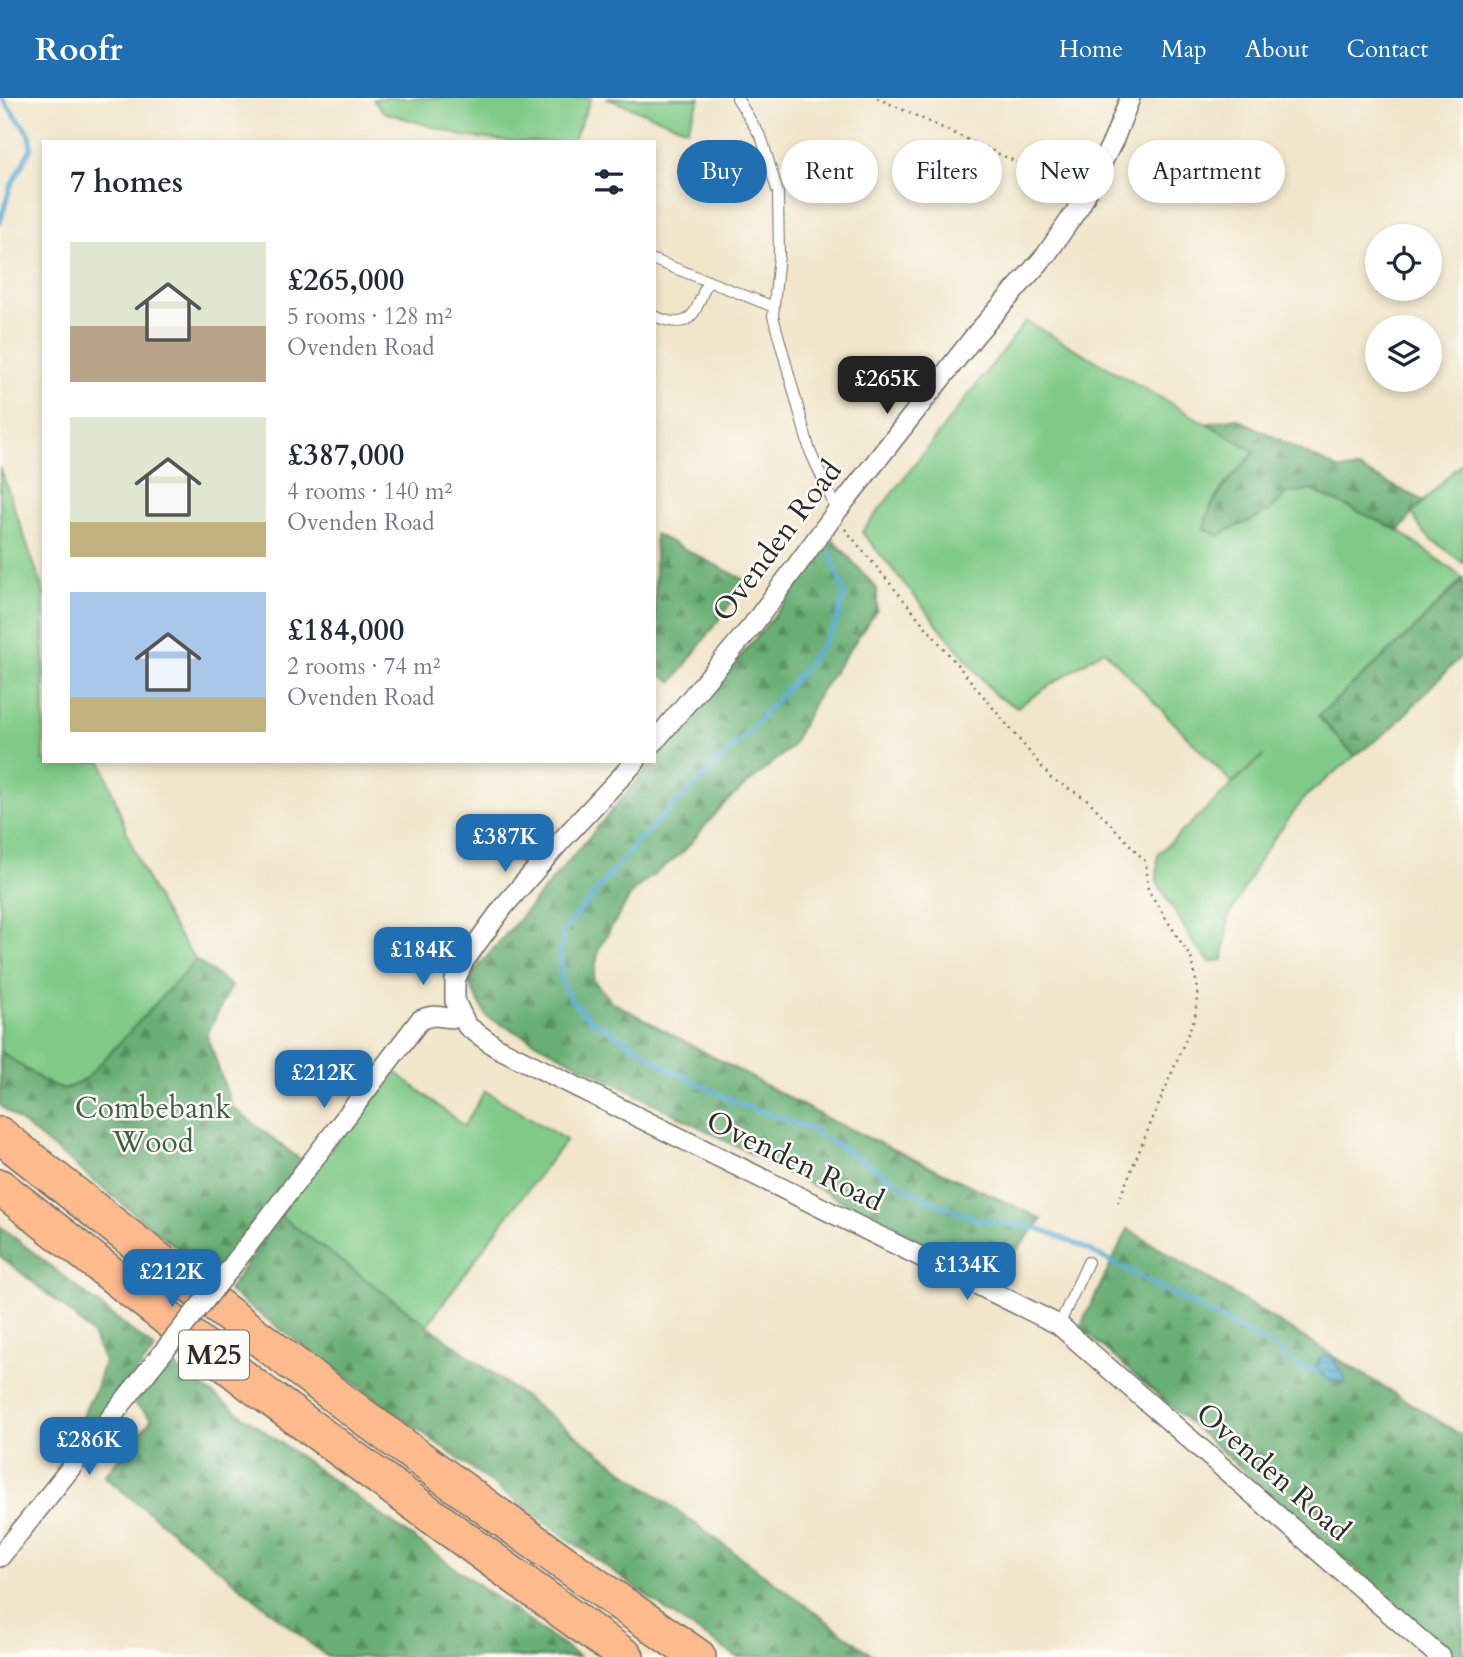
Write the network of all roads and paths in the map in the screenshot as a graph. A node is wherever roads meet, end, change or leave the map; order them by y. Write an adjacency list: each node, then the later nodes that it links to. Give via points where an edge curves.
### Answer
1 (737, 98): 7 (lane, via 762,139 778,192)
2 (877, 98): 4 (path)
3 (1130, 98): 9 (street, Ovenden Road, via 1081,204 1046,255 977,333)
4 (1016, 162)
5 (656, 261): 6 (lane)
6 (708, 281): 7 (lane); 8 (lane, via 686,321 673,324)
7 (774, 307): 9 (lane, via 810,451)
8 (656, 317)
9 (835, 514): 10 (street, Ovenden Road, via 752,626); 17 (path, via 1051,778 1088,800 1146,862 1148,890 1191,958 1198,989 1195,1017)
10 (656, 740)
11 (634, 763): 12 (street, via 504,906)
12 (455, 980): 13 (street); 14 (street)
13 (461, 1017): 14 (street, via 432,1015); 19 (street, Ovenden Road, via 496,1047)
14 (421, 1020): 20 (street, bridge)
15 (0, 1135): 22 (highway, M25, via 362,1416)
16 (0, 1187): 21 (highway, M25, via 255,1387)
17 (1118, 1202)
18 (1088, 1262): 19 (lane)
19 (1059, 1325): 23 (street, Ovenden Road)
20 (0, 1557)
21 (626, 1657)
22 (698, 1657)
23 (1440, 1657)

